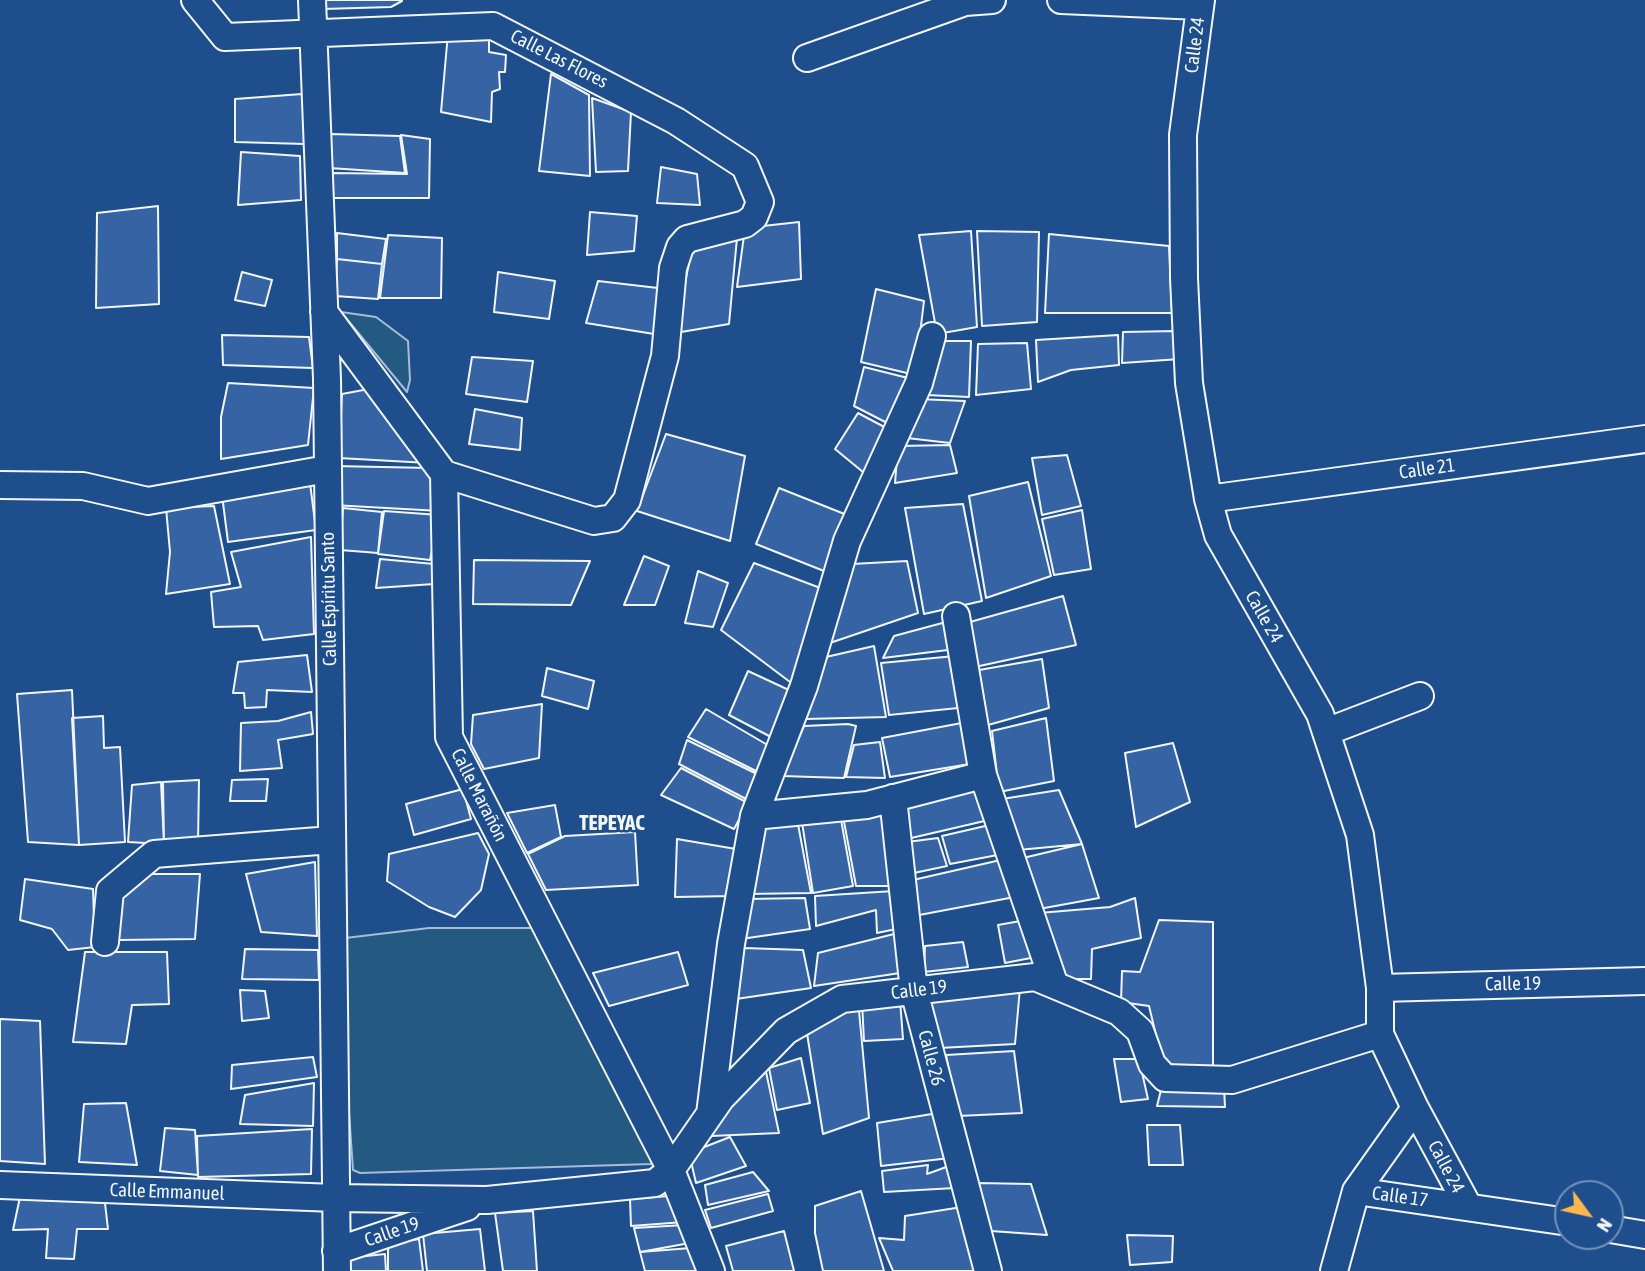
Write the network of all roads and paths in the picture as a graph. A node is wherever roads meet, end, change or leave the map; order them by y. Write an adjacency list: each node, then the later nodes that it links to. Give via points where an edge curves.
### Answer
1 (195, 0): 6 (street, Calle Las Flores, via 225,37)
2 (312, 0): 6 (street, Calle Espíritu Santo)
3 (992, 0): 7 (street, via 965,2)
4 (1061, 0): 5 (street)
5 (1201, 3): 14 (street, Calle 24, via 1183,135 1184,278 1189,383)
6 (314, 35): 8 (street, Calle Espíritu Santo); 12 (street, Calle Las Flores, via 493,26 676,121 745,166 760,202 745,224 687,239 680,247 673,268 666,356 627,500 613,518 594,521)
7 (807, 58)
8 (324, 312): 11 (street, Calle Espíritu Santo); 12 (street)
9 (932, 336): 20 (street, via 919,383 847,541 804,686)
10 (1645, 439): 14 (street, Calle 21)
11 (327, 469): 13 (street, via 148,501 83,486); 21 (street, Calle Espíritu Santo)
12 (444, 474): 30 (street, Calle Marañón, via 449,737)
13 (0, 485)
14 (1208, 499): 17 (street, Calle 24, via 1218,535)
15 (956, 616): 18 (street)
16 (1420, 696): 17 (street)
17 (1326, 732): 25 (street, Calle 24, via 1360,835)
18 (983, 775): 19 (street); 24 (street)
19 (893, 798): 20 (street, via 867,805); 26 (street, Calle 26)
20 (754, 816): 29 (street, via 731,944)
21 (331, 840): 22 (street, via 154,854 110,891); 33 (street, Calle Espíritu Santo)
22 (105, 942)
23 (1645, 981): 25 (street, Calle 19)
24 (1054, 983): 26 (street, Calle 19, via 1035,976); 27 (street, Calle 19, via 1119,1012 1140,1031 1152,1064 1165,1077 1232,1080)
25 (1380, 988): 27 (street, Calle 24)
26 (914, 991): 29 (street, Calle 19, via 842,999 786,1031); 41 (street, Calle 26)
27 (1380, 1034): 28 (street, Calle 24)
28 (1415, 1108): 32 (street); 35 (street, Calle 24)
29 (710, 1115): 30 (street, Calle 19)
30 (671, 1170): 34 (street, Calle 19, via 655,1183); 40 (street, Calle Marañón)
31 (0, 1185): 33 (street, Calle Emmanuel)
32 (1356, 1191): 35 (street, Calle 17); 42 (street, Calle 17)
33 (335, 1198): 34 (street, Calle 19); 39 (street, Calle Espíritu Santo)
34 (487, 1200): 39 (street, Calle 19)
35 (1468, 1206): 36 (street, Calle 17)
36 (1554, 1221)
37 (1624, 1231): 38 (street)
38 (1645, 1235)
39 (337, 1261)
40 (711, 1271)
41 (988, 1271)
42 (1334, 1271)

